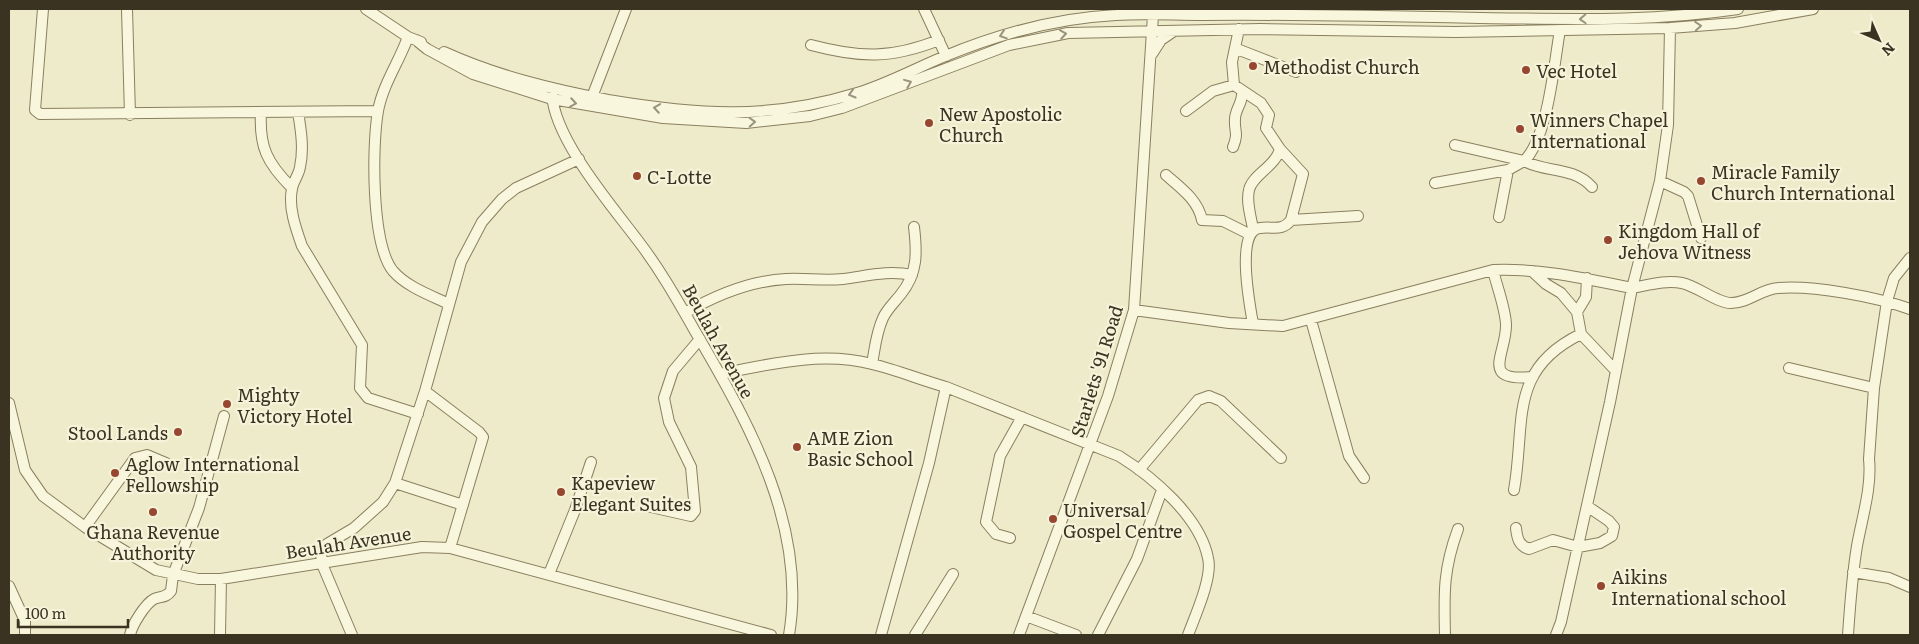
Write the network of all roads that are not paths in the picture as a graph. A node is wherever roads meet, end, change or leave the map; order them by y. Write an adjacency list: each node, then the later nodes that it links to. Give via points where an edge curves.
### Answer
1 (43, 9): 36 (street, via 36,112)
2 (127, 9): 36 (street)
3 (366, 9): 22 (street)
4 (626, 9): 31 (street)
5 (924, 9): 23 (street)
6 (1738, 9): 14 (street, via 1695,15)
7 (1813, 9): 15 (street, one-way to 7, via 1735,24)
8 (1482, 11): 13 (street); 14 (street, one-way to 8, via 1560,20)
9 (1119, 12): 10 (street); 12 (street)
10 (1083, 13): 27 (street, one-way to 27)
11 (1260, 14): 12 (street); 13 (street); 17 (street)
12 (1153, 15): 19 (street, Starlets '91 Road)
13 (1454, 18): 21 (street)
14 (1627, 18): 15 (street); 18 (street)
15 (1670, 28): 44 (street, via 1668,125)
16 (1239, 29): 17 (street); 20 (street); 25 (street)
17 (1260, 29): 21 (street)
18 (1560, 30): 21 (street); 41 (street, via 1537,142)
19 (1153, 31): 20 (street); 26 (street, Starlets '91 Road); 30 (street, one-way to 19, via 663,118 737,123 780,120 850,106 1009,45 1068,33)
20 (1174, 31): 26 (street, via 1161,40)
21 (1456, 32)
22 (412, 39): 30 (street, via 473,74); 32 (street, via 389,78)
23 (939, 40): 24 (street, via 910,51 887,55 854,54); 27 (street)
24 (811, 45)
25 (1237, 49): 28 (street); 29 (street, via 1232,62)
26 (1152, 55): 63 (street, Starlets '91 Road)
27 (946, 56): 31 (street, one-way to 31, via 860,92 824,102 759,112 658,109)
28 (1296, 72)
29 (1238, 89): 33 (street, via 1212,91); 38 (street, via 1242,103 1235,118 1238,136); 39 (street, via 1266,110 1269,118 1266,128)
30 (552, 94): 31 (street); 40 (street, Beulah Avenue, via 559,121)
31 (592, 97)
32 (378, 111): 35 (street); 61 (street, via 376,200 378,233 384,253 393,271 409,284)
33 (1186, 111)
34 (261, 112): 35 (street); 36 (street); 47 (street, via 263,148 274,168)
35 (298, 112): 47 (street, via 302,151)
36 (130, 115)
37 (1455, 145): 41 (street)
38 (1233, 147)
39 (1280, 149): 50 (street, via 1303,174); 52 (street, via 1248,191)
40 (579, 159): 61 (street, via 526,182 492,210 468,246); 65 (street, Beulah Avenue, via 641,244)
41 (1524, 161): 42 (street); 46 (street, via 1534,167 1570,172)
42 (1508, 170): 45 (street); 49 (street)
43 (1166, 175): 52 (street, via 1196,204 1202,220 1223,221)
44 (1660, 181): 53 (street, via 1688,196); 59 (street)
45 (1435, 183)
46 (1592, 187)
47 (292, 188): 80 (street, via 293,216 302,246 362,345 360,388 363,394)
48 (1358, 216): 50 (street)
49 (1499, 217)
50 (1291, 220): 52 (street, via 1282,228)
51 (914, 227): 57 (street, via 917,256)
52 (1251, 232): 67 (street, via 1245,262)
53 (1701, 238)
54 (1910, 258): 60 (street, via 1894,278)
55 (1493, 270): 56 (street); 66 (street); 74 (street, via 1506,322 1498,363 1502,372 1514,379)
56 (1532, 271): 58 (street); 64 (street, via 1560,293)
57 (912, 276): 65 (street, via 888,272 838,279 766,281 728,291); 70 (street, via 883,318)
58 (1586, 278): 59 (street); 64 (street, via 1586,297)
59 (1632, 288): 60 (street, via 1666,282 1683,283 1730,303 1749,299 1764,290 1780,288); 72 (street)
60 (1887, 301): 62 (street); 76 (street)
61 (448, 304): 77 (street)
62 (1910, 309)
63 (1134, 310): 67 (street); 84 (street, Starlets '91 Road)
64 (1577, 312): 68 (street)
65 (685, 313): 69 (street, Beulah Avenue)
66 (1311, 320): 67 (street, via 1283,326); 89 (street, via 1350,456)
67 (1253, 324)
68 (1581, 334): 72 (street); 74 (street, via 1563,343)
69 (700, 339): 73 (street, Beulah Avenue); 95 (street, via 673,371 664,398 669,422 691,467 695,511 691,516)
70 (872, 364): 73 (street, via 807,359); 75 (street)
71 (1789, 368): 76 (street)
72 (1616, 371): 94 (street)
73 (720, 374): 116 (street, Beulah Avenue, via 752,436 780,512 790,561 792,600)
74 (1533, 377): 92 (street, via 1521,410)
75 (946, 387): 82 (street); 117 (street, via 929,463)
76 (1874, 388): 103 (street, via 1869,459 1871,477)
77 (425, 391): 80 (street); 93 (street, via 482,437)
78 (9, 403): 79 (street, Beulah Avenue)
79 (9, 407): 83 (street, Beulah Avenue)
80 (418, 414): 90 (street)
81 (224, 416): 106 (street, via 198,508)
82 (1022, 417): 84 (street); 99 (street, via 1000,456 986,522 996,534)
83 (11, 424): 96 (street, Beulah Avenue, via 25,470 35,487)
84 (1090, 446): 88 (street, via 1119,456); 110 (street, Starlets '91 Road)
85 (1281, 458): 88 (street, via 1221,402 1210,396 1198,400)
86 (591, 462): 104 (street)
87 (166, 463): 96 (street, via 147,455 136,458)
88 (1139, 470): 91 (street)
89 (1364, 478)
90 (395, 483): 93 (street); 102 (street, via 383,502 354,528 324,548)
91 (1162, 490): 121 (street, via 1137,559); 122 (street, via 1196,527 1209,559 1206,580)
92 (1514, 490)
93 (463, 505): 101 (street)
94 (1587, 506): 100 (street); 100 (street, via 1614,527 1612,536 1600,544)
95 (651, 507)
96 (85, 527): 106 (street, Beulah Avenue, via 133,558)
97 (1516, 528): 100 (street, via 1517,539 1524,548 1553,540)
98 (1458, 529): 123 (street, via 1444,580)
99 (1010, 538)
100 (1578, 547): 124 (street)
101 (450, 548): 102 (street, Beulah Avenue, via 422,547 365,554); 104 (street, Beulah Avenue)
102 (322, 564): 107 (street, Beulah Avenue); 114 (street)
103 (1853, 572): 109 (street, via 1889,578); 125 (street)
104 (549, 574): 115 (street, Beulah Avenue)
105 (953, 574): 118 (street)
106 (174, 575): 107 (street, Beulah Avenue); 112 (street, via 170,593 152,600 134,622)
107 (222, 579): 113 (street)
108 (9, 586): 111 (street, via 25,621)
109 (1910, 588)
110 (1026, 616): 119 (street, Starlets '91 Road); 120 (street)
111 (25, 635)
112 (130, 635)
113 (220, 635)
114 (352, 635)
115 (772, 635)
116 (789, 635)
117 (881, 635)
118 (915, 635)
119 (1019, 635)
120 (1076, 635)
121 (1098, 635)
122 (1188, 635)
123 (1445, 635)
124 (1556, 635)
125 (1848, 635)

